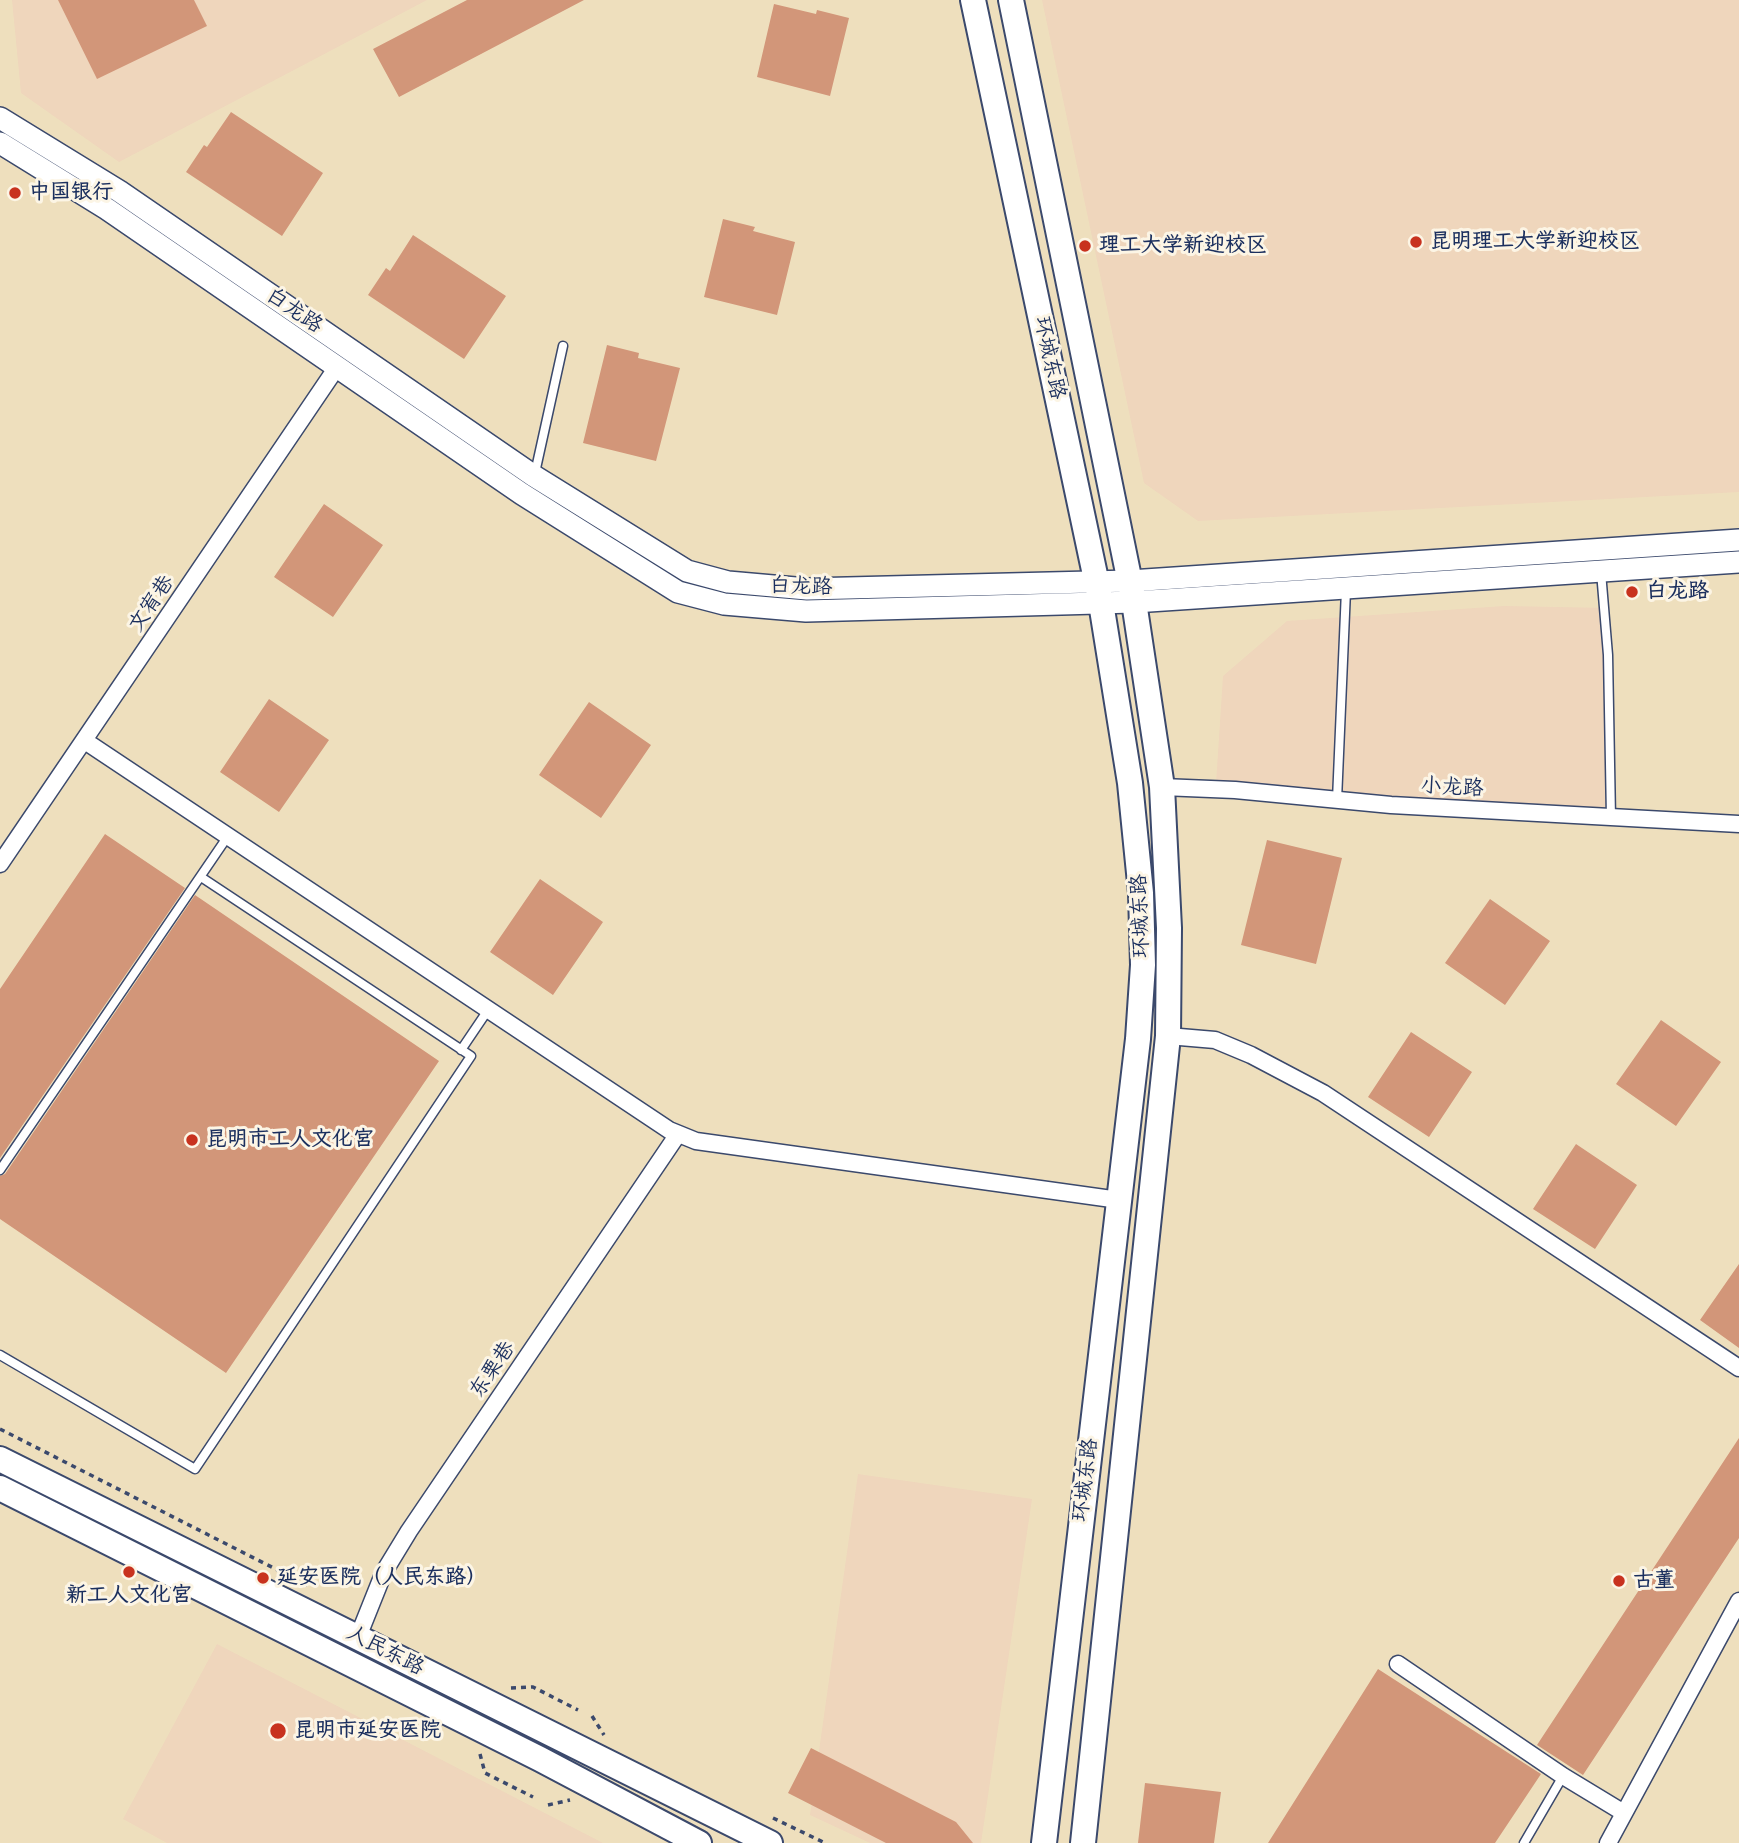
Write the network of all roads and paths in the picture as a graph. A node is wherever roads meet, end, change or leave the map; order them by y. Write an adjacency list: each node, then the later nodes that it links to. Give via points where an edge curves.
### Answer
1 (973, 0): 13 (main road, 环城东路)
2 (1011, 0): 12 (main road, 环城东路)
3 (0, 118): 7 (main road, 白龙路, via 119,191)
4 (0, 143): 6 (main road, 白龙路, via 107,209)
5 (564, 346): 7 (lane)
6 (338, 367): 13 (main road, 白龙路, via 523,494 678,592 724,604 806,611); 14 (street, 文宥巷)
7 (534, 476): 13 (main road, 白龙路, via 687,571 728,582 807,589)
8 (1739, 540): 12 (main road, 白龙路)
9 (1739, 562): 10 (main road, 白龙路)
10 (1601, 571): 11 (main road, 白龙路); 17 (lane, via 1608,655)
11 (1346, 587): 12 (main road, 白龙路); 16 (lane)
12 (1132, 592): 13 (main road, 白龙路); 15 (main road, 环城东路)
13 (1099, 593): 27 (main road, 环城东路, via 1130,783 1141,893 1138,1039)
14 (85, 741): 19 (street); 20 (street, 文宥巷)
15 (1162, 787): 16 (street, 小龙路); 23 (main road, 环城东路, via 1169,928)
16 (1337, 800): 17 (street, 小龙路)
17 (1611, 817): 18 (street, 小龙路)
18 (1739, 824)
19 (228, 836): 21 (lane); 22 (street)
20 (0, 864)
21 (201, 877): 24 (lane); 26 (lane)
22 (488, 1010): 24 (lane); 25 (street)
23 (1168, 1036): 29 (street, via 1215,1041 1324,1093); 46 (main road, 环城东路)
24 (461, 1050): 28 (lane, via 471,1056 195,1469)
25 (678, 1134): 27 (street, via 696,1141); 33 (street, 东栗巷, via 409,1531 384,1572)
26 (0, 1170)
27 (1119, 1200): 45 (main road, 环城东路)
28 (0, 1355)
29 (1739, 1368)
30 (0, 1459): 33 (main road, 人民东路)
31 (0, 1488): 43 (main road, 人民东路)
32 (1739, 1601): 42 (street)
33 (358, 1637): 44 (main road, 人民东路)
34 (1398, 1664): 40 (street)
35 (509, 1688): 36 (path, via 533,1686)
36 (578, 1710)
37 (592, 1716): 38 (path)
38 (606, 1736)
39 (485, 1773): 41 (path)
40 (1563, 1776): 42 (street); 47 (lane)
41 (533, 1797)
42 (1624, 1813): 48 (street)
43 (699, 1843)
44 (770, 1843)
45 (1044, 1843)
46 (1083, 1843)
47 (1524, 1843)
48 (1608, 1843)

